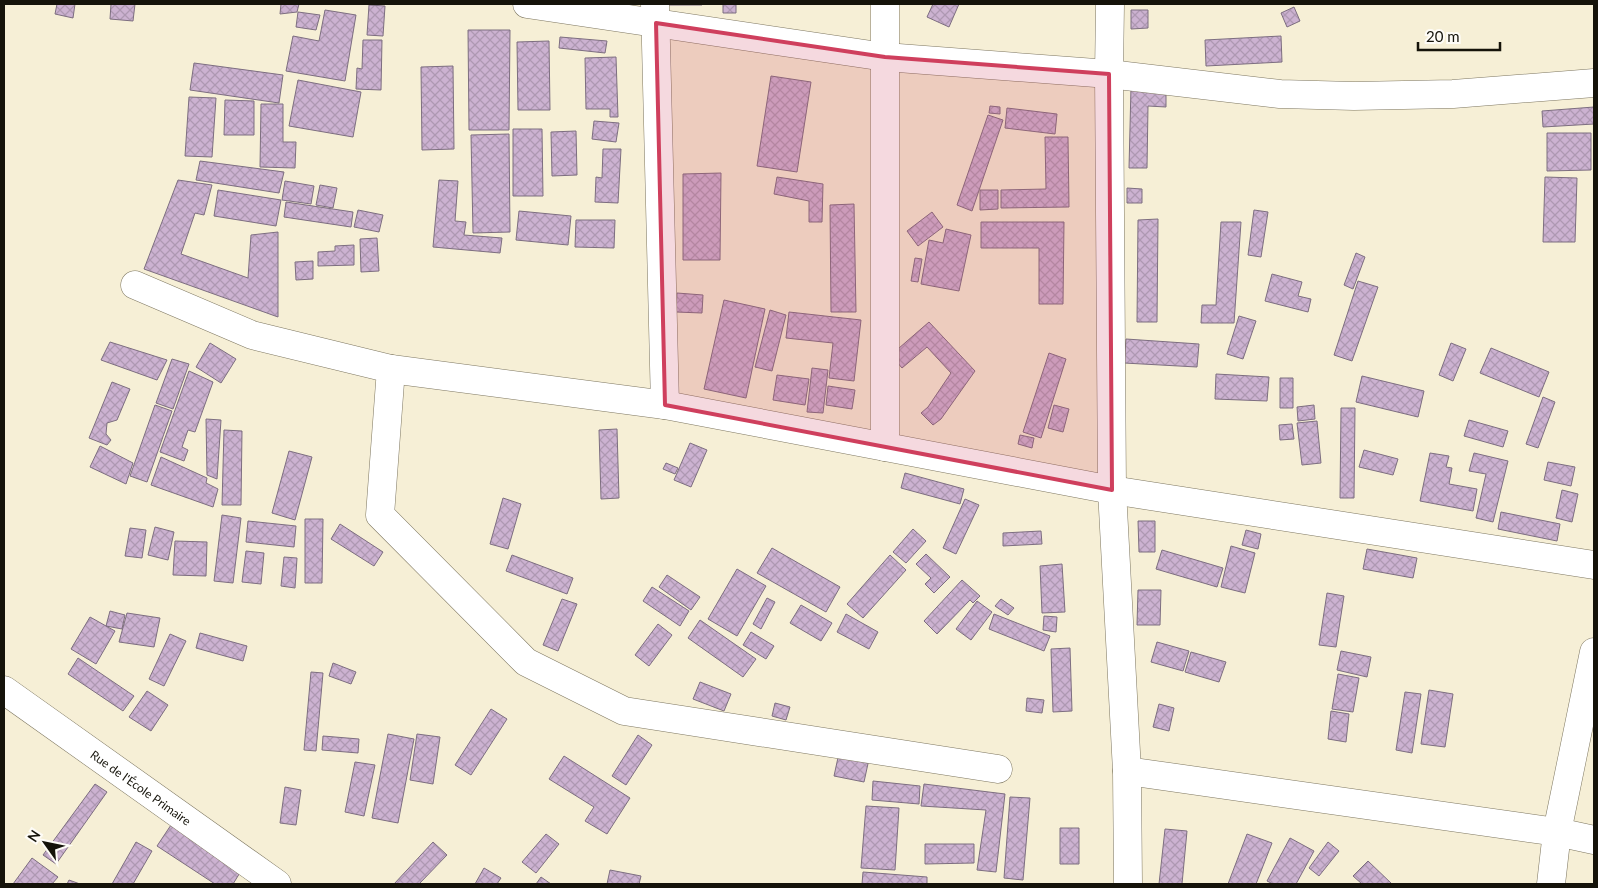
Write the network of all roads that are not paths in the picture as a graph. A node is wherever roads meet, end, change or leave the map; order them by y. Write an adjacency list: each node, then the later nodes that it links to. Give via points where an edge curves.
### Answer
1 (527, 4): 4 (street)
2 (885, 4): 5 (street)
3 (1110, 4): 6 (street)
4 (656, 13): 5 (street); 10 (street)
5 (885, 57): 6 (street); 11 (street)
6 (1109, 74): 7 (street, via 1280,94 1354,96 1453,94); 12 (street)
7 (1594, 83)
8 (135, 285): 9 (street, via 252,335)
9 (391, 369): 10 (street); 16 (street, via 380,515 526,662 624,711)
10 (666, 405): 11 (street)
11 (886, 447): 12 (street)
12 (1112, 490): 13 (street); 17 (street)
13 (1594, 565)
14 (1594, 652): 18 (street)
15 (4, 690): 20 (street, Rue de l'École Primaire)
16 (998, 769)
17 (1127, 771): 18 (street); 21 (street)
18 (1557, 832): 19 (street); 22 (street)
19 (1594, 840)
20 (277, 884)
21 (1128, 884)
22 (1551, 884)

